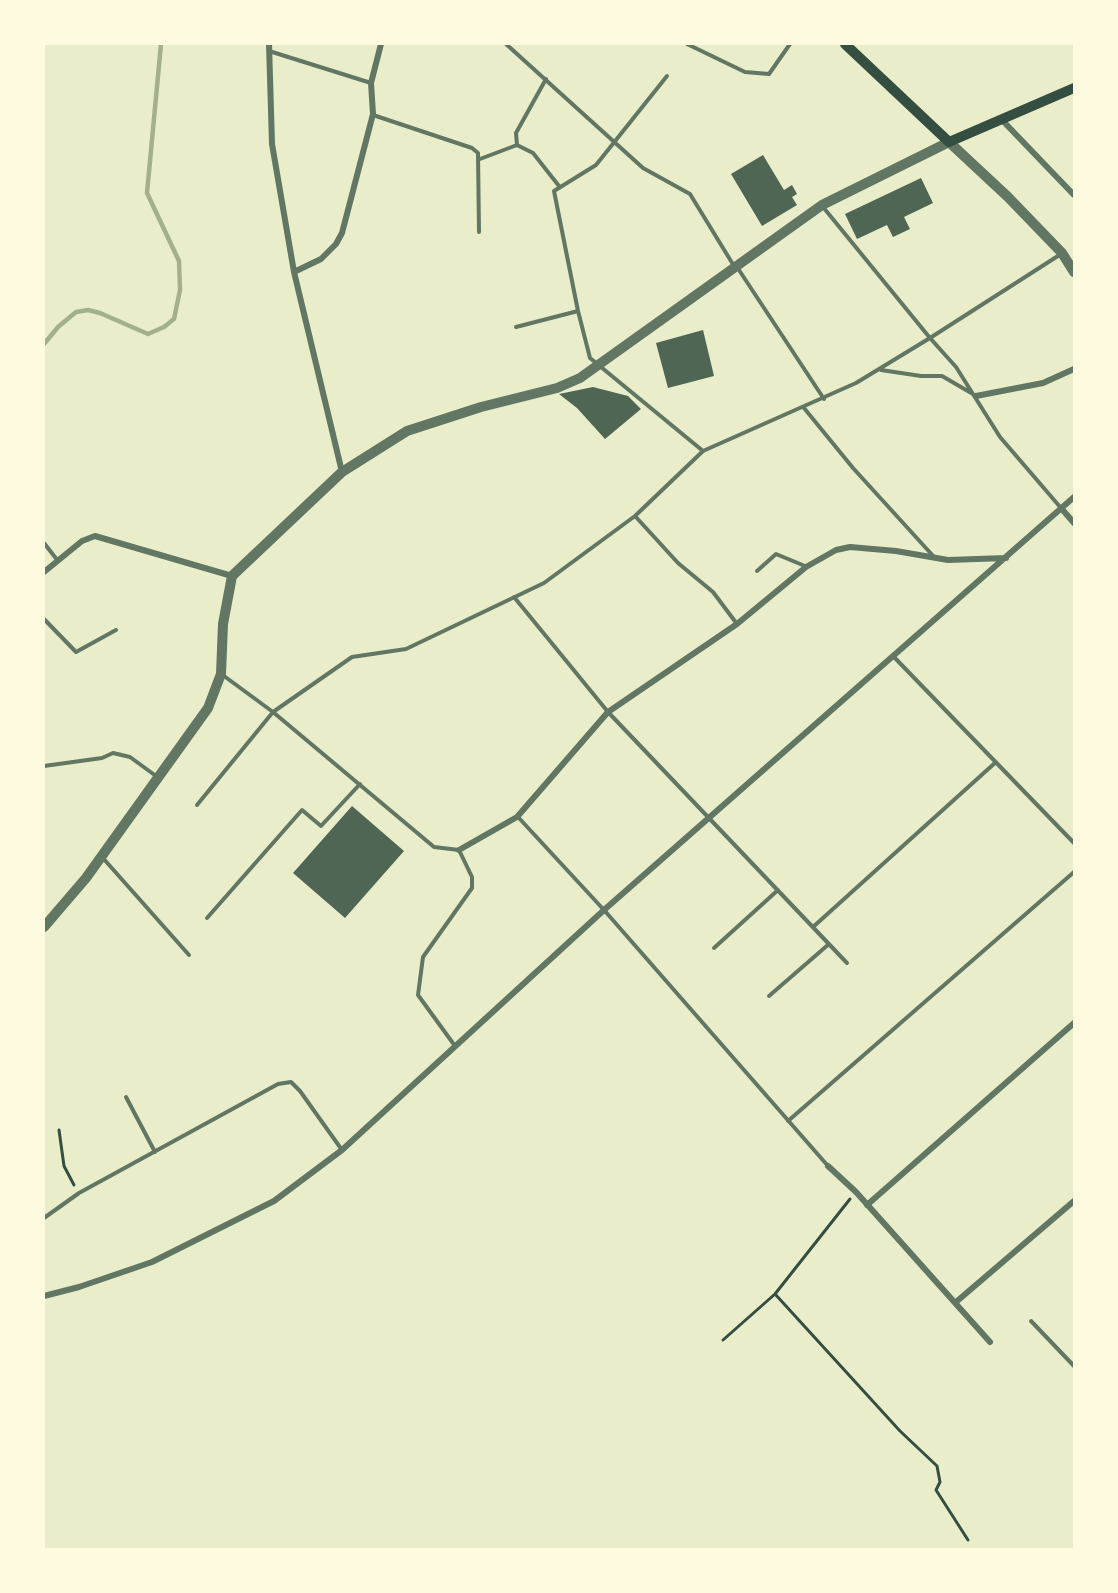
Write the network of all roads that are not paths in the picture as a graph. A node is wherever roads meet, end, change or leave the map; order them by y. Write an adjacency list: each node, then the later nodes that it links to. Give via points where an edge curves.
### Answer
1 (381, 44): 9 (street)
2 (506, 44): 8 (lane)
3 (687, 44): 4 (lane, via 745,72 769,74)
4 (790, 44)
5 (852, 46): 14 (main road)
6 (269, 47): 9 (lane); 23 (street, via 272,144)
7 (668, 76): 13 (lane)
8 (546, 80): 13 (lane); 15 (lane, via 516,133)
9 (370, 83): 11 (street)
10 (1074, 88): 12 (main road)
11 (373, 114): 16 (lane, via 472,148); 23 (street, via 342,233 321,259)
12 (1002, 120): 14 (main road); 18 (street)
13 (614, 142): 17 (lane, via 596,165); 22 (lane, via 643,168 690,194)
14 (949, 142): 19 (street); 21 (street)
15 (517, 145): 16 (lane); 17 (lane, via 532,153)
16 (480, 159): 20 (lane)
17 (559, 186): 25 (lane, via 554,191)
18 (1074, 195)
19 (822, 205): 22 (street); 27 (lane)
20 (479, 232)
21 (1062, 253): 24 (street); 27 (lane)
22 (735, 266): 28 (street); 32 (lane)
23 (294, 272): 35 (street)
24 (1074, 272)
25 (578, 311): 26 (lane); 28 (lane, via 590,358)
26 (516, 327)
27 (930, 338): 30 (lane); 31 (lane)
28 (597, 366): 34 (lane); 35 (street, via 557,388 407,431)
29 (1074, 369): 31 (street, via 1042,383)
30 (880, 370): 31 (lane, via 942,376); 32 (lane)
31 (976, 396): 37 (lane, via 1000,437)
32 (824, 399): 33 (lane)
33 (804, 408): 34 (lane); 41 (lane)
34 (703, 451): 38 (lane)
35 (342, 472): 47 (street)
36 (1074, 496): 37 (street)
37 (1061, 508): 39 (street); 42 (street)
38 (635, 516): 48 (lane, via 544,584); 50 (lane, via 678,563 713,592)
39 (1074, 524)
40 (44, 543): 43 (lane)
41 (935, 558): 42 (street); 44 (street, via 850,547 836,550)
42 (1006, 558): 52 (street)
43 (58, 561): 46 (street); 47 (street, via 82,541 95,536)
44 (806, 567): 45 (lane, via 776,554); 50 (street)
45 (757, 571)
46 (44, 572)
47 (232, 576): 53 (street, via 223,624)
48 (514, 597): 54 (lane, via 406,649 352,657); 55 (lane)
49 (44, 620): 51 (lane, via 76,652)
50 (737, 624): 55 (street)
51 (116, 630)
52 (892, 656): 56 (lane); 62 (street)
53 (221, 674): 54 (lane); 58 (street, via 208,708)
54 (273, 712): 59 (lane); 60 (lane)
55 (608, 712): 61 (street); 62 (lane)
56 (996, 762): 63 (lane); 71 (lane)
57 (44, 766): 58 (lane, via 113,753 130,757)
58 (156, 777): 65 (street)
59 (360, 784): 64 (lane, via 434,847); 69 (lane, via 321,826 302,810)
60 (197, 805)
61 (517, 817): 64 (street); 68 (lane)
62 (711, 817): 67 (lane); 68 (street)
63 (1074, 843)
64 (459, 850): 78 (lane, via 472,877 472,888 423,957 418,995)
65 (102, 857): 70 (street); 74 (lane)
66 (1074, 872): 80 (lane)
67 (778, 890): 71 (lane); 73 (lane)
68 (604, 910): 78 (street); 80 (lane)
69 (207, 918)
70 (44, 927)
71 (813, 927): 72 (lane)
72 (828, 944): 75 (lane); 76 (lane)
73 (714, 948)
74 (189, 955)
75 (847, 963)
76 (769, 996)
77 (1074, 1023): 85 (street)
78 (455, 1046): 81 (street)
79 (126, 1097): 82 (lane)
80 (788, 1121): 83 (lane)
81 (342, 1150): 82 (lane, via 291,1082 278,1084); 87 (street, via 274,1200 152,1262)
82 (154, 1152): 86 (lane, via 79,1193)
83 (828, 1166): 85 (street)
84 (1074, 1201): 88 (street)
85 (867, 1205): 88 (street)
86 (44, 1218)
87 (44, 1296)
88 (956, 1302): 90 (street)
89 (1031, 1320): 91 (lane)
90 (990, 1342)
91 (1074, 1366)

